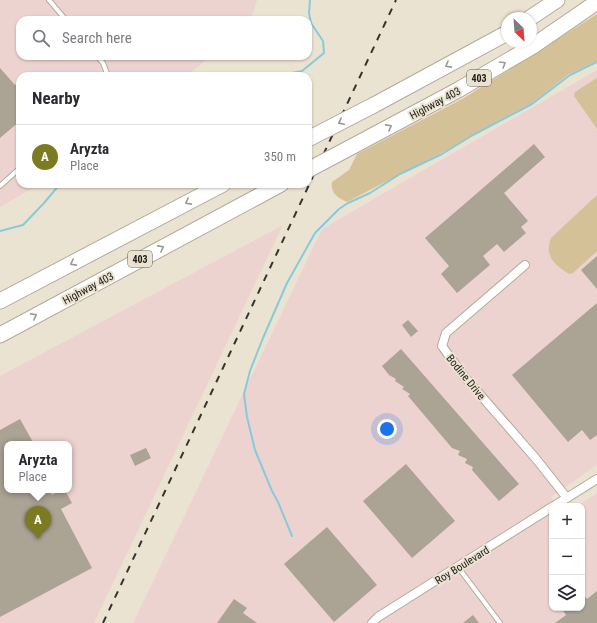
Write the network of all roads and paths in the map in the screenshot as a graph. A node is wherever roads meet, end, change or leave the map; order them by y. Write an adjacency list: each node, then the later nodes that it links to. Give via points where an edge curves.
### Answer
1 (49, 0): 5 (lane)
2 (557, 0): 4 (highway)
3 (597, 2): 10 (highway, Highway 403 / 403, one-way to 3, bridge, via 465,86 533,46)
4 (537, 13)
5 (63, 16)
6 (501, 36): 9 (highway, 403, one-way to 9, bridge)
7 (101, 60): 8 (lane)
8 (107, 72)
9 (312, 137)
10 (312, 168)
11 (16, 172): 12 (lane)
12 (0, 186)
13 (215, 188): 16 (highway, 403, one-way to 16)
14 (274, 188): 17 (highway, Highway 403 / 403, one-way to 14)
15 (525, 265): 19 (street, Bodine Drive, via 446,333 442,346)
16 (0, 301)
17 (0, 334)
18 (597, 479): 19 (street, Roy Boulevard)
19 (567, 498): 20 (street, Roy Boulevard)
20 (559, 503)
21 (549, 510): 22 (street, Roy Boulevard)
22 (458, 567): 23 (street, Roy Boulevard); 24 (lane)
23 (372, 623)
24 (500, 623)

